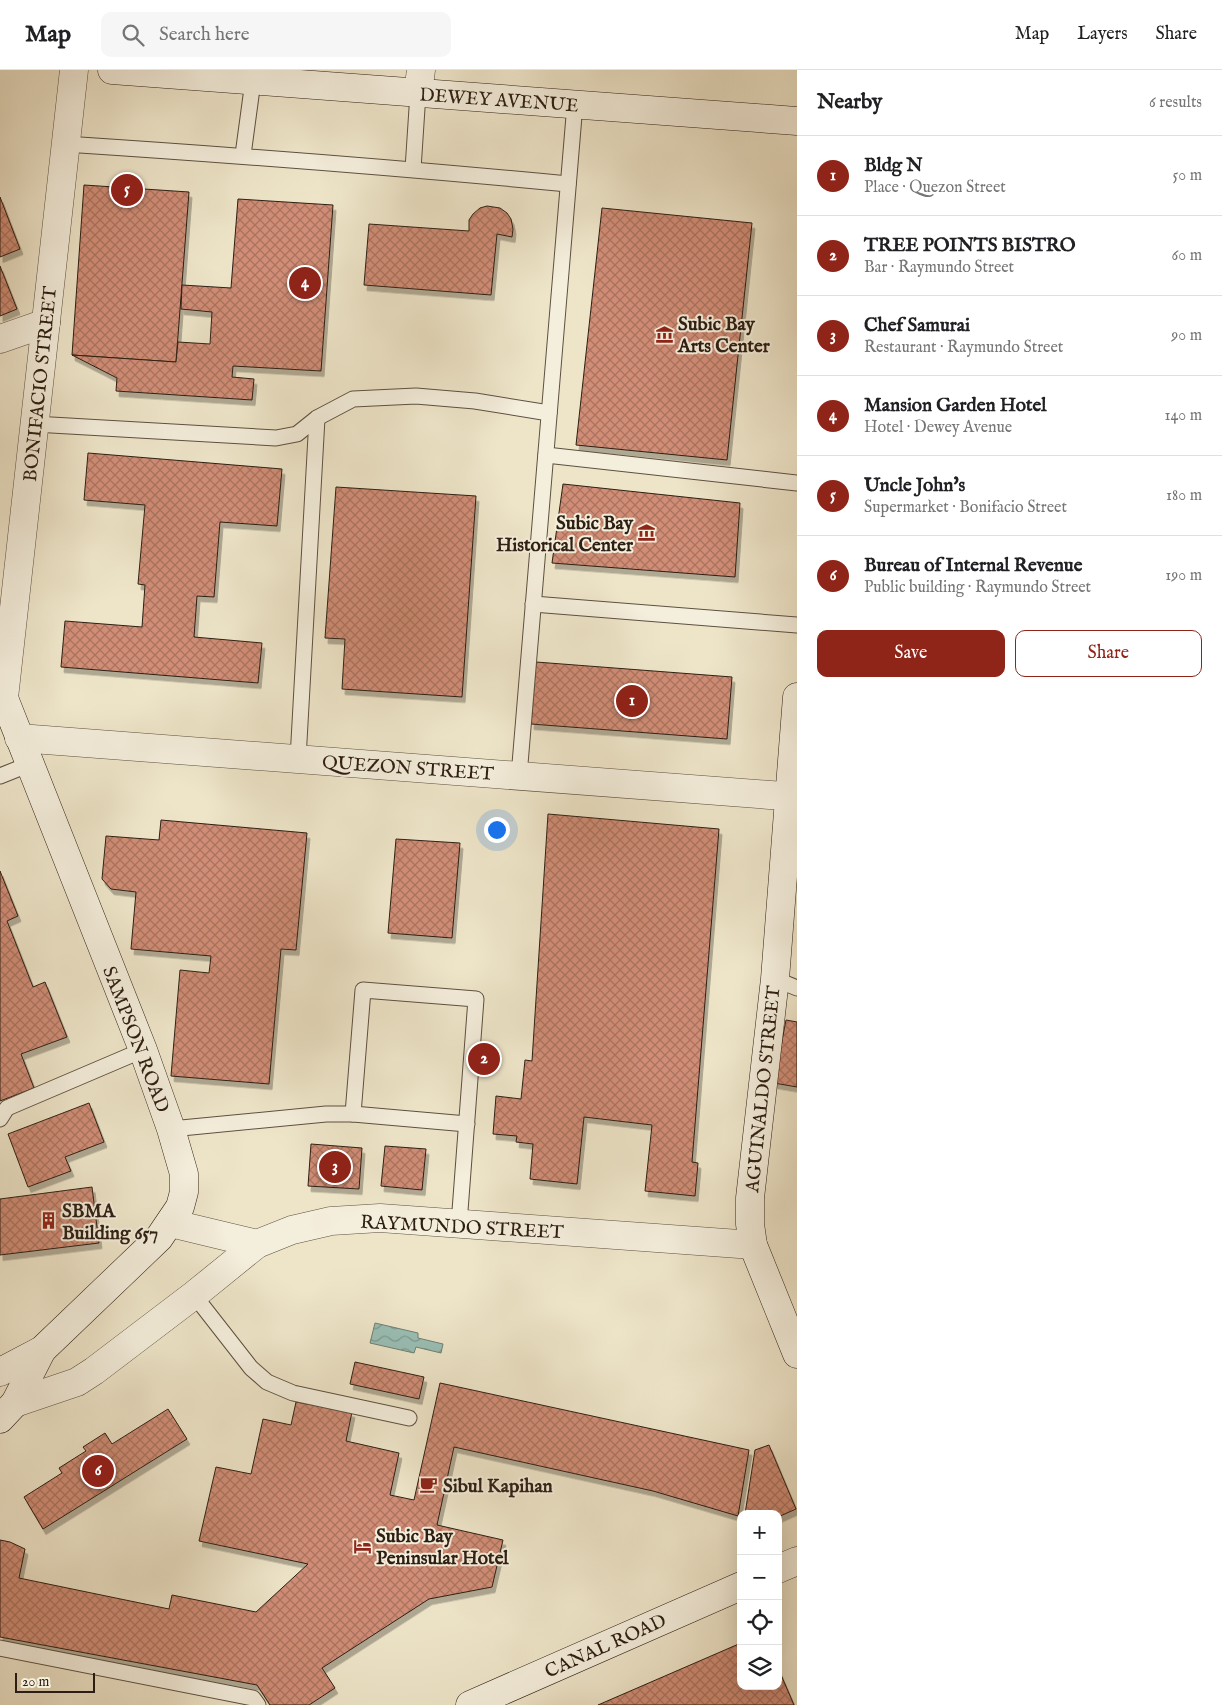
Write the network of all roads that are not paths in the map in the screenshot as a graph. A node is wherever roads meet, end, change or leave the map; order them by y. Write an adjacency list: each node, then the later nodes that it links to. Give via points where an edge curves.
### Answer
1 (74, 70): 8 (street, BONIFACIO STREET)
2 (112, 70): 4 (street, DEWEY AVENUE)
3 (319, 78): 4 (street, DEWEY AVENUE); 5 (street, DEWEY AVENUE)
4 (253, 81): 9 (lane)
5 (419, 81): 6 (street, DEWEY AVENUE); 10 (lane)
6 (575, 104): 7 (street, DEWEY AVENUE); 11 (lane)
7 (797, 122)
8 (65, 144): 9 (lane); 12 (street, BONIFACIO STREET)
9 (243, 155): 10 (lane)
10 (413, 169): 11 (lane)
11 (568, 184): 14 (lane)
12 (46, 323): 13 (street); 16 (street, BONIFACIO STREET)
13 (0, 339)
14 (549, 413): 15 (lane, via 475,401 409,396 353,399); 17 (lane)
15 (317, 418): 16 (lane, via 297,434 276,438); 24 (lane)
16 (34, 424): 21 (street, BONIFACIO STREET)
17 (546, 455): 18 (lane); 19 (lane)
18 (797, 483)
19 (533, 604): 20 (lane); 27 (lane)
20 (797, 625)
21 (2, 693): 23 (street, SAMPSON ROAD)
22 (797, 697): 28 (street, AGUINALDO STREET)
23 (19, 738): 24 (street, QUEZON STREET); 25 (street, SAMPSON ROAD)
24 (298, 759): 27 (street, QUEZON STREET)
25 (30, 764): 26 (lane); 30 (street, SAMPSON ROAD)
26 (0, 776)
27 (519, 776): 28 (street, QUEZON STREET)
28 (793, 797): 29 (street, AGUINALDO STREET)
29 (786, 984): 38 (street, AGUINALDO STREET, via 750,1198)
30 (143, 1050): 32 (lane, via 7,1108); 34 (street, SAMPSON ROAD)
31 (353, 1114): 33 (lane); 33 (lane, via 363,990 476,999); 34 (lane)
32 (0, 1119)
33 (467, 1124): 36 (lane)
34 (172, 1129): 35 (street, SAMPSON ROAD, via 184,1174 184,1192 180,1207)
35 (170, 1223): 37 (street); 40 (street, SAMPSON ROAD, via 159,1238)
36 (459, 1224): 37 (street, RAYMUNDO STREET, via 380,1218 331,1221 292,1230); 38 (street, RAYMUNDO STREET)
37 (257, 1244): 39 (street, RAYMUNDO STREET)
38 (753, 1245): 41 (street, AGUINALDO STREET)
39 (194, 1295): 43 (street, RAYMUNDO STREET, via 77,1382); 44 (lane, via 251,1368 267,1382 293,1393)
40 (42, 1350): 42 (street, SAMPSON ROAD); 43 (street, SAMPSON ROAD)
41 (797, 1354)
42 (0, 1372)
43 (8, 1411)
44 (409, 1418)
45 (797, 1561): 46 (street)
46 (782, 1567)
47 (737, 1588): 50 (street, CANAL ROAD)
48 (0, 1648): 49 (lane, via 253,1698)
49 (258, 1705)
50 (470, 1705)

